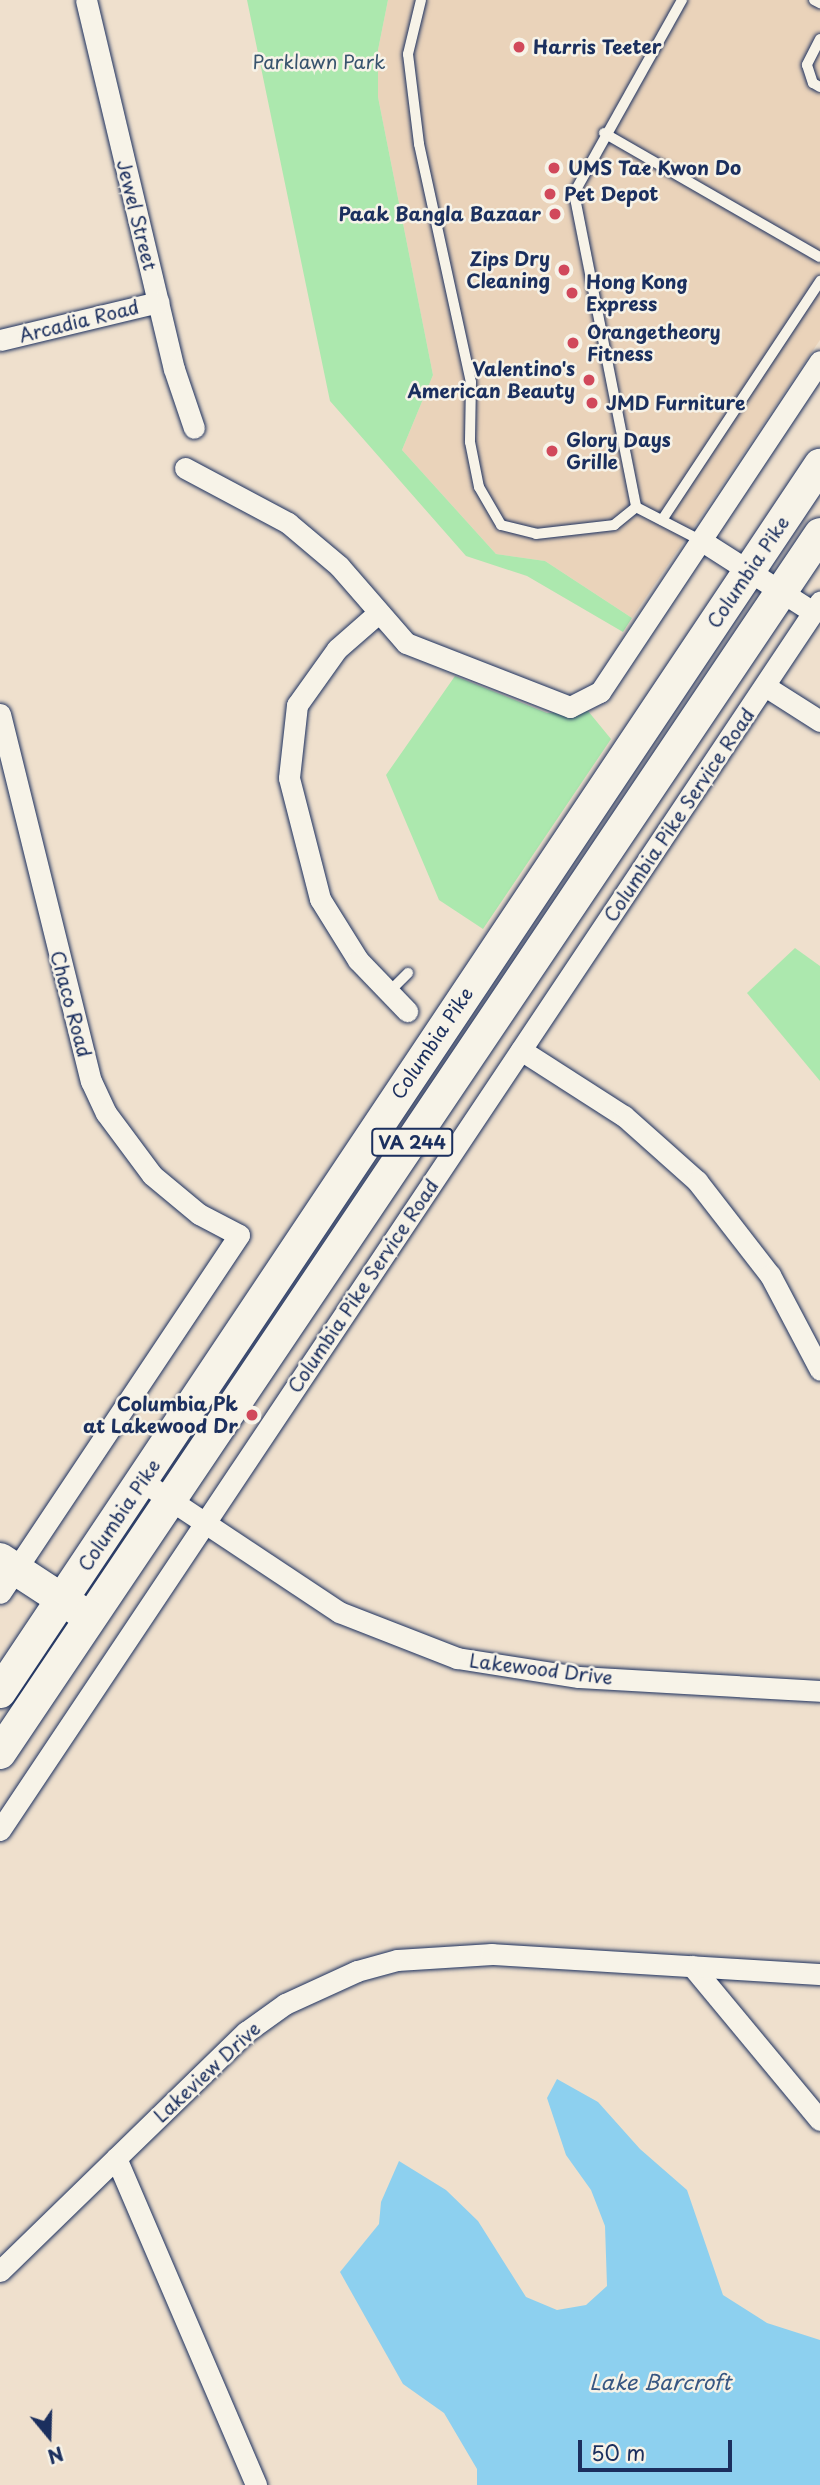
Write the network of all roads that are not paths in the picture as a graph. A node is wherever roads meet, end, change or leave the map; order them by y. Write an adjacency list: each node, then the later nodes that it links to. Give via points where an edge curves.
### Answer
1 (86, 0): 9 (street, Jewel Street)
2 (421, 0): 15 (lane, via 408,54 411,80 419,144 471,382 470,442 479,487 501,525 536,534 614,526)
3 (682, 0): 6 (lane)
4 (820, 40): 5 (lane, via 807,65 813,83)
5 (820, 87)
6 (604, 133): 7 (lane); 15 (lane, via 574,192)
7 (820, 257)
8 (820, 281): 16 (lane)
9 (158, 302): 10 (street, Arcadia Road); 12 (street, Jewel Street)
10 (0, 341)
11 (820, 361): 18 (street)
12 (194, 428)
13 (820, 465): 19 (main road, Columbia Pike / VA 244)
14 (185, 468): 22 (street, via 288,523 339,566)
15 (636, 507): 16 (lane)
16 (662, 520): 18 (lane)
17 (820, 534): 20 (main road, Columbia Pike / VA 244)
18 (702, 541): 19 (street); 22 (street, via 600,692 570,707 406,643)
19 (749, 571): 20 (street); 31 (main road, Columbia Pike / VA 244)
20 (781, 592): 21 (street); 32 (main road, Columbia Pike / VA 244)
21 (817, 607): 23 (street, Columbia Pike Service Road)
22 (377, 614): 27 (street, via 337,649 297,705 289,778 320,899 358,960)
23 (765, 686): 25 (street); 29 (street, Columbia Pike Service Road)
24 (0, 713): 34 (street, Chaco Road, via 59,958 101,1103 126,1145 152,1175 200,1214 239,1235)
25 (820, 721)
26 (408, 973): 27 (lane)
27 (389, 992): 28 (street)
28 (407, 1011)
29 (521, 1051): 30 (street, via 624,1116 697,1181 770,1275); 33 (street, Columbia Pike Service Road)
30 (820, 1370)
31 (142, 1481): 32 (street, Lakewood Drive); 35 (main road, Columbia Pike / VA 244)
32 (169, 1501): 33 (street, Lakewood Drive); 36 (main road, Columbia Pike / VA 244)
33 (204, 1525): 37 (street, Lakewood Drive, via 339,1612 457,1658 579,1677); 40 (street, Columbia Pike Service Road)
34 (5, 1574): 35 (main road)
35 (62, 1600): 36 (main road); 38 (main road, Columbia Pike / VA 244)
36 (90, 1618): 39 (main road, Columbia Pike / VA 244)
37 (813, 1689)
38 (0, 1692)
39 (0, 1753)
40 (0, 1830)
41 (692, 1966): 42 (street, Lakeview Drive); 43 (street); 44 (street, Lakeview Drive, via 467,1954 397,1960 357,1971 285,2004 246,2032)
42 (820, 1974)
43 (820, 2120)
44 (116, 2158): 45 (street, Lakeview Drive); 46 (street)
45 (0, 2271)
46 (256, 2485)

